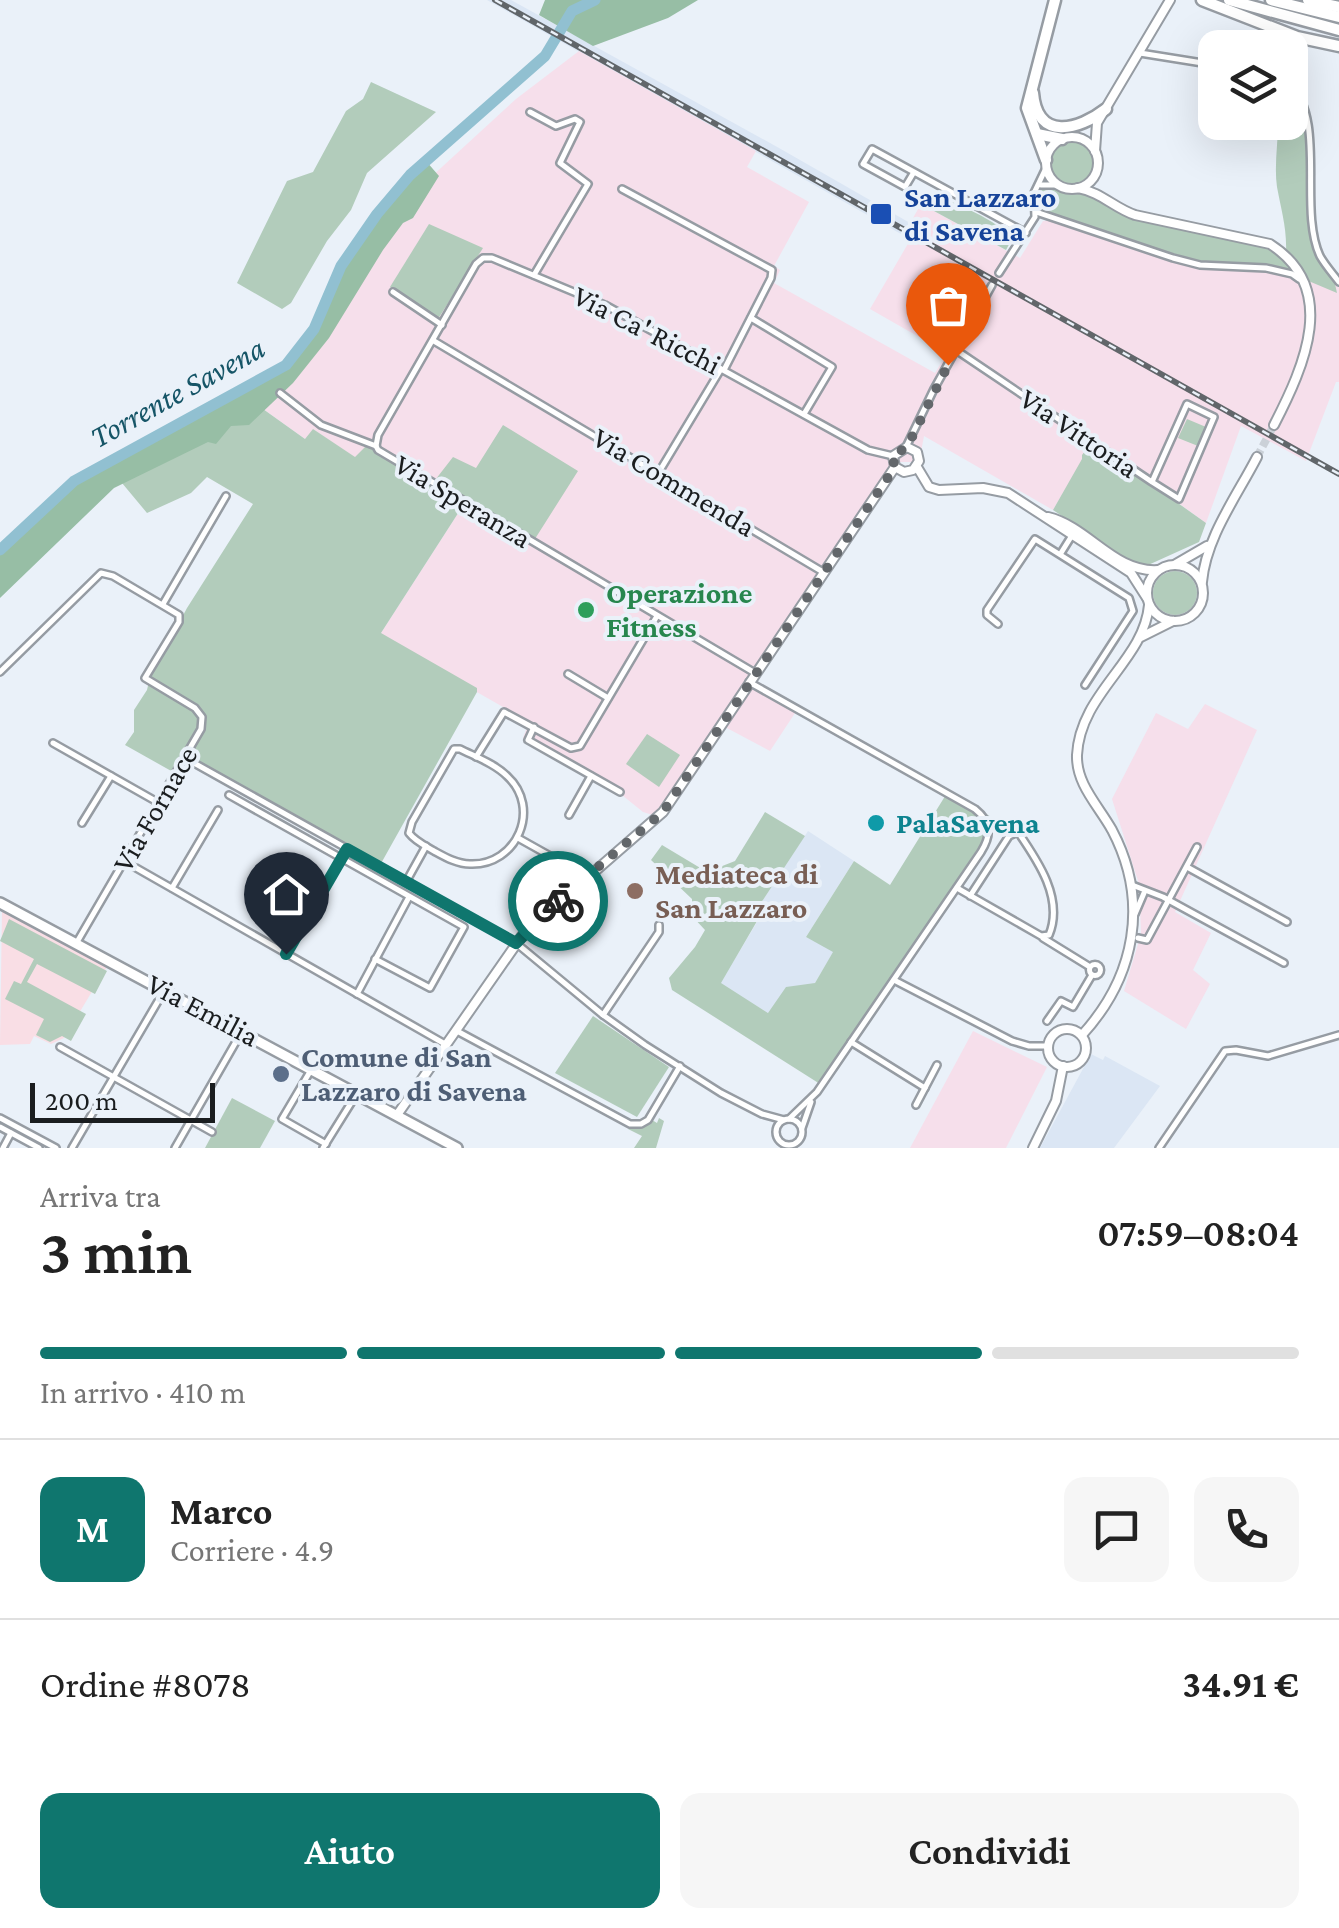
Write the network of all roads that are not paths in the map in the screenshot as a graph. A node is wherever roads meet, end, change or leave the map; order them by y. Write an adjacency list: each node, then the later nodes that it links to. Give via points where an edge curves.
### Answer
1 (1046, 0): 10 (highway)
2 (1055, 0): 10 (highway)
3 (1170, 0): 13 (main road)
4 (1202, 0): 12 (highway, via 1297,37)
5 (1229, 0): 11 (highway)
6 (1271, 0): 9 (highway)
7 (1308, 0): 8 (highway)
8 (1339, 8)
9 (1339, 17)
10 (1047, 23): 15 (highway)
11 (1339, 30)
12 (1339, 43)
13 (1140, 52): 14 (street); 16 (main road)
14 (1198, 62)
15 (1034, 77): 16 (highway, via 1036,108 1052,125 1081,126); 19 (highway, via 1028,108)
16 (1106, 109): 18 (main road)
17 (530, 112): 36 (street, via 550,124 580,122 560,163 588,184)
18 (1098, 123): 20 (main road); 23 (main road)
19 (1038, 134): 21 (highway); 24 (highway)
20 (1075, 137): 21 (main road); 23 (main road)
21 (1062, 139): 24 (main road)
22 (1307, 140): 38 (street, via 1320,255)
23 (1095, 150): 26 (main road)
24 (1046, 164): 27 (street); 28 (main road)
25 (914, 172): 25 (street, via 872,149 864,164 905,187); 33 (street)
26 (1097, 172): 30 (main road); 31 (main road)
27 (1038, 186): 28 (street); 32 (street)
28 (1058, 186): 30 (main road)
29 (622, 188): 41 (street, via 772,270)
30 (1078, 188): 31 (main road)
31 (1100, 194): 48 (main road, via 1135,215 1270,244 1300,267 1316,302 1317,332)
32 (1036, 212): 33 (street); 37 (street, via 1200,265 1266,268)
33 (1026, 232): 35 (street)
34 (485, 258): 36 (street, Via Ca' Ricchi); 42 (street, Via Speranza)
35 (999, 273)
36 (534, 275): 45 (street, Via Ca' Ricchi)
37 (1299, 279)
38 (1339, 282)
39 (992, 285): 44 (street)
40 (393, 292): 42 (street)
41 (751, 318): 45 (street); 47 (street, Via Ca' Ricchi, via 832,368)
42 (442, 325): 43 (street, Via Speranza)
43 (433, 340): 49 (street, Via Speranza); 55 (street, Via Commenda)
44 (956, 350): 50 (street); 58 (street, Via Vittoria)
45 (723, 369): 47 (street, Via Ca' Ricchi); 55 (street)
46 (280, 393): 49 (street, via 321,425)
47 (804, 414): 51 (street, Via Ca' Ricchi)
48 (1274, 424)
49 (376, 446): 70 (street, Via Speranza)
50 (907, 447): 51 (main road); 54 (main road, via 917,452)
51 (892, 456): 53 (main road)
52 (1257, 456): 62 (main road)
53 (895, 467): 56 (main road); 66 (main road)
54 (917, 467): 56 (main road); 57 (main road)
55 (658, 472): 66 (street, Via Commenda)
56 (906, 472): 57 (main road)
57 (922, 479): 60 (main road, via 939,490 1008,493)
58 (1152, 482): 58 (street, Via Vittoria, via 1179,499 1214,417 1187,404)
59 (226, 496): 69 (street)
60 (1047, 517): 61 (main road); 65 (main road, via 1128,566)
61 (1072, 537): 63 (street); 68 (main road, via 1126,570)
62 (1210, 543): 64 (main road); 67 (main road)
63 (1061, 552): 72 (street, via 1037,539 1030,544 987,610); 77 (street, via 1134,608)
64 (1176, 565): 65 (main road); 67 (main road)
65 (1158, 570): 68 (main road)
66 (823, 572): 76 (main road)
67 (1202, 582): 71 (main road, via 1198,611)
68 (1148, 602): 71 (main road); 73 (main road)
69 (162, 604): 74 (street, via 101,573); 82 (street, Via Fornace, via 179,622 145,678 202,717)
70 (656, 616): 76 (street, Via Speranza); 78 (street)
71 (1173, 622): 73 (main road)
72 (998, 624)
73 (1141, 636): 100 (main road, via 1089,710 1077,760)
74 (0, 672)
75 (568, 674): 78 (street)
76 (752, 678): 102 (street, Via Speranza, via 983,815 987,843); 113 (main road, via 658,818)
77 (1086, 685)
78 (609, 699): 79 (street, via 576,748)
79 (534, 727): 81 (street, via 502,712); 84 (street, via 528,740)
80 (53, 743): 83 (street)
81 (476, 756): 91 (street, via 518,789 524,813); 92 (street, via 454,749 430,789 409,830)
82 (185, 758): 87 (street, Via Fornace); 94 (street)
83 (111, 776): 87 (street); 90 (street)
84 (591, 776): 85 (street); 89 (street)
85 (620, 792)
86 (228, 795): 96 (street)
87 (159, 803): 97 (street, Via Fornace)
88 (218, 810): 101 (street)
89 (569, 815)
90 (82, 823)
91 (518, 838): 92 (street, via 501,856 474,864); 95 (street)
92 (426, 846): 99 (street)
93 (1196, 847): 98 (street)
94 (347, 849): 96 (street); 99 (street)
95 (552, 857)
96 (340, 858): 105 (street); 115 (street)
97 (124, 861): 101 (street); 114 (street, Via Fornace)
98 (1188, 866): 106 (street); 109 (street)
99 (406, 882): 113 (street)
100 (1130, 882): 103 (street); 108 (main road)
101 (172, 888): 115 (street)
102 (956, 888): 104 (street); 118 (street)
103 (1146, 891): 106 (street); 108 (street)
104 (970, 896): 111 (street); 111 (street, via 1018,832 1050,889 1054,922 1050,935)
105 (409, 897): 116 (street); 116 (street, via 464,927 430,988)
106 (1171, 900): 112 (street, via 1147,940); 117 (street)
107 (0, 903): 114 (main road, Via Emilia)
108 (1133, 917): 126 (main road, via 1120,981)
109 (1288, 922)
110 (659, 925): 121 (street)
111 (1041, 936): 122 (street, via 1091,971 1072,1007 1060,1000)
112 (1138, 938)
113 (516, 943): 121 (street); 123 (main road)
114 (76, 944): 119 (main road, Via Emilia)
115 (286, 954): 120 (street)
116 (375, 959): 120 (street)
117 (1284, 964)
118 (894, 980): 127 (street); 129 (street, via 1012,1041)
119 (165, 990): 124 (main road, Via Emilia); 135 (street)
120 (356, 994): 128 (street)
121 (602, 1015): 131 (street)
122 (1047, 1022)
123 (454, 1030): 128 (main road); 131 (street, via 630,1124 650,1118)
124 (242, 1031): 134 (main road, Via Emilia); 144 (street)
125 (1339, 1034): 159 (street, via 1268,1056 1225,1052)
126 (1082, 1036): 129 (main road, via 1058,1031); 133 (main road, via 1082,1059)
127 (852, 1042): 136 (street); 138 (street)
128 (445, 1044): 141 (main road)
129 (1048, 1046): 133 (main road)
130 (60, 1048): 135 (street)
131 (680, 1066): 140 (street)
132 (937, 1066): 136 (street)
133 (1063, 1066): 158 (main road, via 1055,1103)
134 (311, 1070): 137 (main road, Via Emilia); 149 (street, via 282,1119)
135 (114, 1078): 144 (street); 154 (street)
136 (925, 1088): 139 (street)
137 (357, 1094): 141 (main road, Via Emilia); 149 (street)
138 (812, 1099): 143 (street); 145 (street)
139 (916, 1105)
140 (762, 1114): 143 (street); 148 (street)
141 (396, 1115): 156 (main road, Via Emilia)
142 (0, 1118): 146 (street)
143 (786, 1119): 145 (street); 148 (street)
144 (190, 1120): 147 (street); 155 (street)
145 (802, 1128): 150 (street)
146 (6, 1129): 151 (street); 152 (street); 153 (street)
147 (212, 1132)
148 (776, 1134): 150 (street); 157 (street)
149 (324, 1146)
150 (790, 1146)
151 (3, 1148)
152 (40, 1148)
153 (56, 1148)
154 (72, 1148)
155 (176, 1148)
156 (457, 1148)
157 (776, 1148)
158 (1033, 1148)
159 (1160, 1148)

